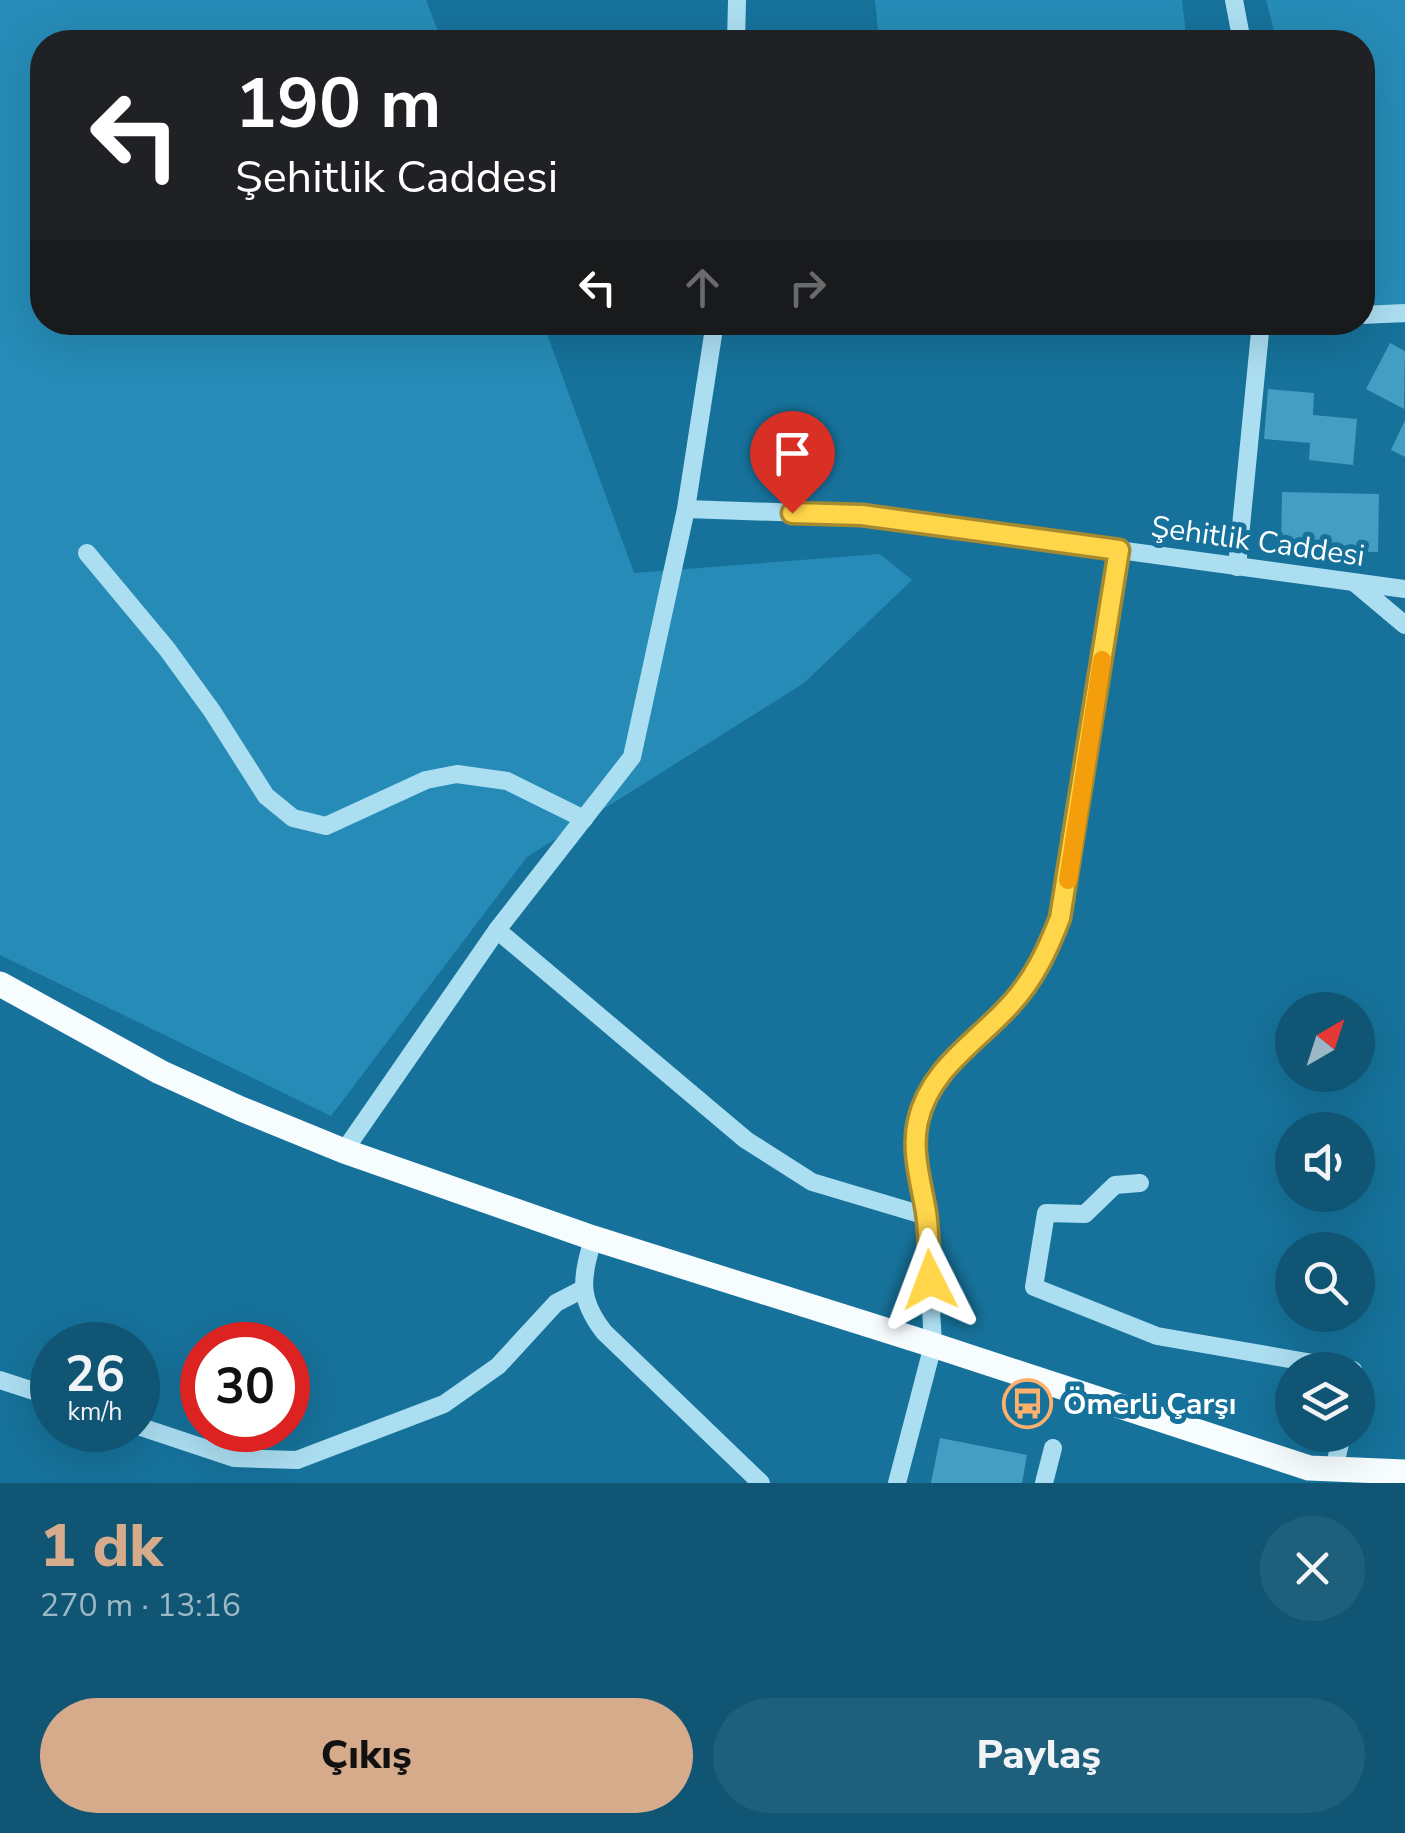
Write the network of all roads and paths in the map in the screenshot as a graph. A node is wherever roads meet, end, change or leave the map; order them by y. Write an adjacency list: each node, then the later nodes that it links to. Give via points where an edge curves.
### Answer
1 (737, 0): 3 (street)
2 (1234, 0): 4 (street)
3 (736, 30)
4 (1240, 30)
5 (1405, 313): 6 (street)
6 (1375, 314)
7 (713, 335): 9 (street)
8 (1260, 335): 12 (street)
9 (686, 509): 10 (street, Şehitlik Caddesi, via 862,515); 16 (street, via 632,756)
10 (1119, 550): 12 (street, Şehitlik Caddesi); 21 (street, via 1060,918 1034,974 945,1068 923,1104 915,1149)
11 (86, 553): 16 (street, via 167,649 266,796 294,818 326,826 426,780 457,774 506,782)
12 (1238, 566): 13 (street, Şehitlik Caddesi)
13 (1354, 583): 14 (street, Şehitlik Caddesi); 15 (street)
14 (1405, 588)
15 (1405, 624)
16 (584, 818): 17 (street)
17 (498, 930): 19 (street); 21 (street, via 746,1140 812,1182)
18 (0, 984): 19 (main road, via 160,1072)
19 (344, 1151): 22 (main road)
20 (1140, 1183): 25 (street, via 1115,1185 1085,1214 1046,1213 1034,1288 1156,1336)
21 (926, 1216): 24 (street)
22 (593, 1238): 23 (street); 24 (main road)
23 (583, 1289): 28 (street, via 556,1303 498,1366 444,1404 297,1460 234,1458); 33 (street, via 604,1332)
24 (933, 1345): 32 (main road); 34 (street)
25 (1275, 1357)
26 (0, 1380): 27 (street)
27 (30, 1390)
28 (160, 1433)
29 (1053, 1448): 35 (street)
30 (1330, 1452): 32 (street)
31 (1405, 1472): 32 (main road)
32 (1316, 1473)
33 (761, 1483)
34 (897, 1483)
35 (1044, 1483)

